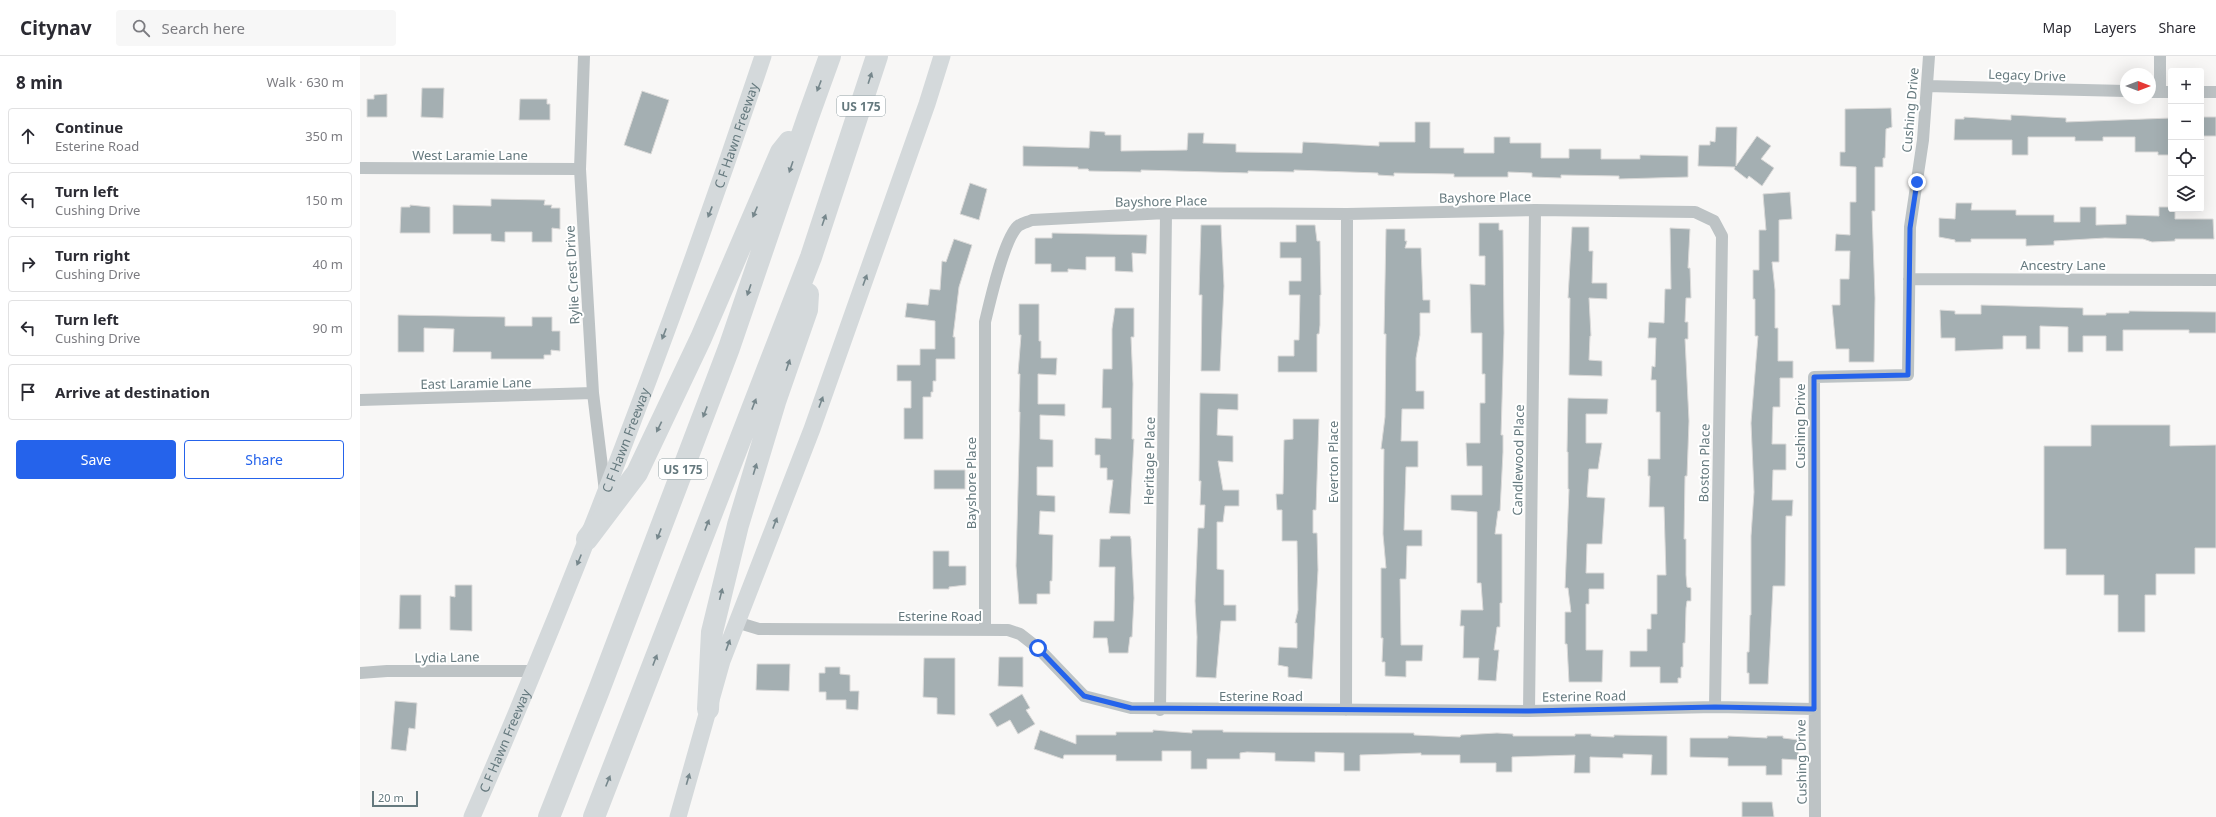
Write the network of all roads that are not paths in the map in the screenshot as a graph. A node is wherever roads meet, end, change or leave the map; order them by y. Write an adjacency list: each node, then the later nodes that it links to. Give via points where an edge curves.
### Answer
1 (584, 56): 15 (street, Rylie Crest Drive)
2 (763, 56): 25 (main road, C F Hawn Freeway, one-way to 25, via 717,195)
3 (830, 56): 13 (highway, US 175, one-way to 13)
4 (877, 56): 20 (highway, US 175, one-way to 4)
5 (942, 56): 27 (main road, one-way to 5, via 812,429)
6 (1929, 56): 8 (street, Cushing Drive)
7 (2160, 56): 10 (street)
8 (1928, 86): 9 (street, Legacy Drive); 21 (street, Cushing Drive, via 1910,228)
9 (2120, 91)
10 (2160, 92)
11 (2204, 92): 12 (street)
12 (2216, 92)
13 (808, 117): 26 (highway, one-way to 26, via 781,152 701,338 637,472); 38 (highway, US 175, one-way to 38, via 729,348)
14 (360, 168): 15 (street, West Laramie Lane)
15 (580, 169): 23 (street, Rylie Crest Drive)
16 (1535, 210): 18 (street, Bayshore Place); 19 (street, Bayshore Place, via 1695,212); 36 (street, Candlewood Place)
17 (1166, 213): 18 (street, Bayshore Place); 28 (street, Bayshore Place, via 1032,220 1019,225 1012,234 997,275 985,322); 34 (street, Heritage Place)
18 (1347, 214): 35 (street, Everton Place)
19 (1714, 222): 31 (street, Boston Place, via 1722,236)
20 (811, 257): 32 (highway, one-way to 20, via 712,632 738,525 775,402 807,310); 39 (highway, US 175, one-way to 20)
21 (1909, 279): 22 (street, Ancestry Lane); 33 (street, Cushing Drive, via 1908,375 1814,377)
22 (2216, 280)
23 (593, 394): 24 (street, East Laramie Lane); 25 (street, Rylie Crest Drive)
24 (360, 400)
25 (605, 491): 26 (main road, C F Hawn Freeway)
26 (587, 539): 29 (main road, C F Hawn Freeway, one-way to 29)
27 (736, 622): 28 (street, Esterine Road, via 759,628); 32 (main road, one-way to 27)
28 (985, 630): 34 (street, Esterine Road, via 1008,630 1020,634 1038,648 1084,696 1131,708)
29 (535, 671): 30 (street, Lydia Lane); 37 (main road, C F Hawn Freeway)
30 (360, 673)
31 (1715, 707): 33 (street, Esterine Road); 36 (street, Esterine Road)
32 (708, 709): 40 (main road, one-way to 32)
33 (1814, 709): 41 (street, Cushing Drive)
34 (1160, 710): 35 (street, Esterine Road)
35 (1346, 710): 36 (street, Esterine Road)
36 (1529, 711)
37 (472, 817)
38 (549, 817)
39 (594, 817)
40 (678, 817)
41 (1815, 817)

